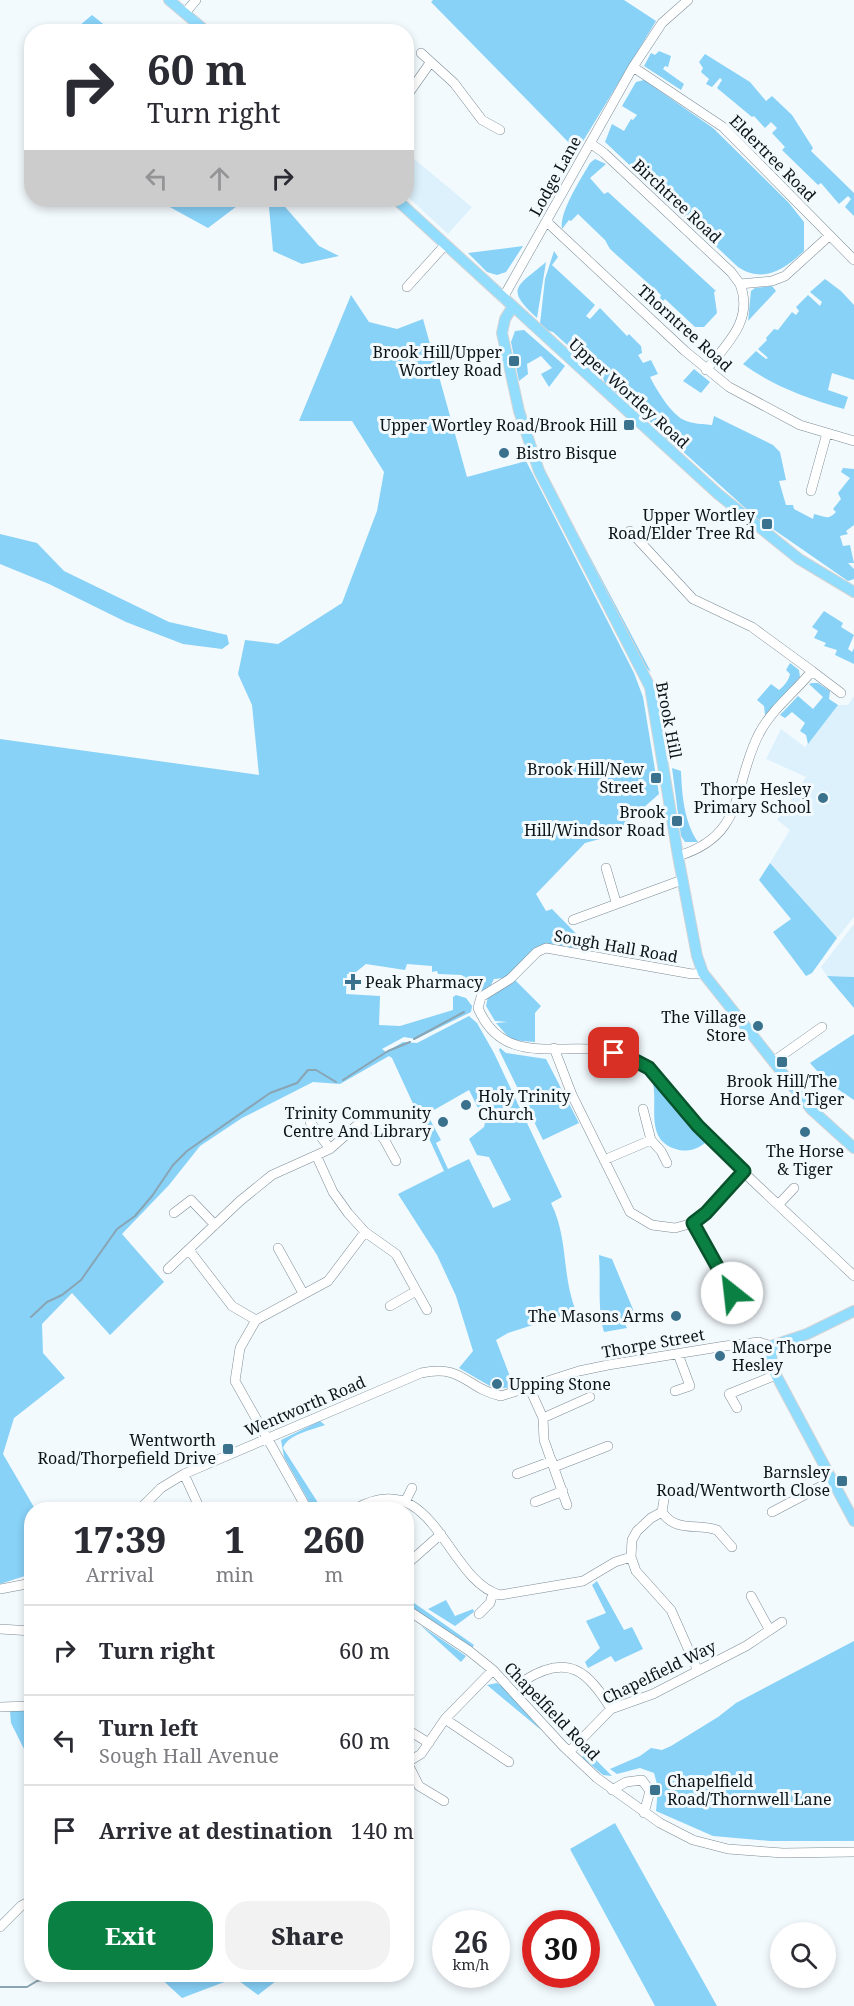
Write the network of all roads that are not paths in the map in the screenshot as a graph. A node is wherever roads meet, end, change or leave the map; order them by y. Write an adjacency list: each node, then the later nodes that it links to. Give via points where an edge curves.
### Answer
1 (169, 0): 4 (main road)
2 (196, 0): 4 (street)
3 (688, 0): 8 (street, Lodge Lane, via 662,23)
4 (185, 13): 5 (main road)
5 (198, 24)
6 (421, 53): 7 (street)
7 (430, 63): 9 (street); 10 (street, via 454,83 482,120)
8 (633, 67): 11 (street, Lodge Lane); 14 (street, Eldertree Road, via 723,128)
9 (414, 86)
10 (500, 130)
11 (590, 143): 13 (street, Lodge Lane); 17 (street, Birchtree Road)
12 (406, 207): 15 (main road, Upper Wortley Road)
13 (547, 222): 19 (street, Lodge Lane); 21 (street, Thorntree Road)
14 (829, 236): 16 (street, Eldertree Road); 17 (street, via 785,276)
15 (446, 244): 18 (street); 19 (main road, Upper Wortley Road)
16 (854, 260)
17 (740, 284): 21 (street, via 744,303 741,324)
18 (407, 286)
19 (503, 298): 20 (main road, Upper Wortley Road)
20 (513, 306): 26 (main road, Upper Wortley Road, via 718,494 799,559); 29 (main road, Brook Hill, via 502,333 529,448 650,687)
21 (706, 370): 22 (street, Thorntree Road, via 772,412)
22 (827, 434): 23 (street, Thorntree Road); 24 (street)
23 (854, 441)
24 (811, 491)
25 (630, 531): 27 (street, via 693,599 752,627)
26 (854, 592)
27 (812, 671): 28 (street); 29 (street, via 761,730 741,795 723,828 705,845)
28 (841, 693)
29 (678, 856): 31 (main road, Brook Hill)
30 (606, 868): 32 (street)
31 (682, 880): 32 (street); 34 (main road, Brook Hill)
32 (616, 902): 33 (street)
33 (573, 920)
34 (703, 973): 36 (street, Sough Hall Road, via 600,959 557,948 537,952 510,979 481,997 478,1008 504,1042 519,1048); 37 (main road, Brook Hill)
35 (822, 1027): 37 (street)
36 (554, 1048): 44 (street); 47 (street, via 601,1050 626,1056 649,1068 698,1126)
37 (774, 1061): 41 (main road, Brook Hill, via 811,1108)
38 (643, 1109): 40 (street)
39 (310, 1122): 42 (street)
40 (651, 1140): 44 (street); 46 (street)
41 (854, 1148)
42 (330, 1149): 43 (street); 45 (street, via 364,1119 384,1139)
43 (317, 1156): 52 (street, via 272,1175); 53 (street, via 333,1192)
44 (604, 1160): 51 (street, via 630,1212 652,1225 675,1228)
45 (396, 1161)
46 (667, 1163)
47 (744, 1171): 49 (street); 51 (street)
48 (794, 1188): 49 (street)
49 (779, 1204): 57 (street)
50 (174, 1213): 52 (street, via 191,1200)
51 (693, 1223): 60 (street)
52 (215, 1225): 55 (street)
53 (365, 1232): 58 (street, via 396,1254); 59 (street, via 328,1281)
54 (278, 1248): 59 (street)
55 (189, 1250): 56 (street); 64 (street, via 232,1306)
56 (168, 1269)
57 (854, 1276)
58 (416, 1291): 61 (street); 62 (street)
59 (303, 1293): 64 (street)
60 (732, 1293)
61 (390, 1306)
62 (427, 1310)
63 (854, 1311): 65 (main road, Thorpe Street)
64 (256, 1320): 74 (street, via 240,1348 235,1381)
65 (771, 1346): 66 (street, Thorpe Street, via 759,1342); 67 (main road)
66 (678, 1354): 68 (street, Thorpe Street, via 579,1371); 69 (street, via 690,1386)
67 (776, 1375): 72 (street, via 729,1394); 79 (main road)
68 (529, 1387): 70 (street, Thorpe Street, via 501,1396); 73 (street)
69 (675, 1391)
70 (490, 1394): 74 (street, Wentworth Road, via 460,1374 437,1370 421,1373)
71 (590, 1397): 73 (street)
72 (737, 1408)
73 (543, 1418): 76 (street, via 544,1440)
74 (268, 1437): 77 (street, Wentworth Road); 85 (street)
75 (608, 1446): 76 (street)
76 (553, 1464): 78 (street); 81 (street)
77 (184, 1474): 83 (street, Wentworth Road); 84 (street)
78 (517, 1474)
79 (833, 1480): 92 (street); 93 (main road)
80 (412, 1488): 87 (street)
81 (563, 1491): 88 (street); 89 (street)
82 (665, 1493): 91 (street)
83 (147, 1502)
84 (197, 1502)
85 (303, 1502)
86 (372, 1502): 87 (street)
87 (405, 1502)
88 (535, 1502)
89 (567, 1505)
90 (414, 1509): 94 (street)
91 (662, 1512): 95 (street, via 678,1526 717,1530); 96 (street, via 636,1531)
92 (772, 1512)
93 (854, 1521)
94 (441, 1534): 97 (street); 100 (street, via 478,1581)
95 (732, 1547)
96 (631, 1557): 100 (street, via 583,1581 508,1595); 109 (street, via 636,1571 671,1610)
97 (414, 1558)
98 (24, 1584): 99 (street)
99 (0, 1589)
100 (493, 1593): 103 (street)
101 (751, 1596): 106 (street)
102 (414, 1614): 108 (street, Chapelfield Road)
103 (480, 1614)
104 (782, 1622): 106 (street, Chapelfield Way)
105 (0, 1629): 107 (street)
106 (769, 1629): 109 (street, Chapelfield Way)
107 (24, 1630)
108 (493, 1670): 114 (street); 117 (street, Chapelfield Road)
109 (698, 1671): 113 (street, Chapelfield Way)
110 (525, 1680): 113 (street, via 555,1667 577,1670 593,1680)
111 (24, 1706): 112 (street)
112 (0, 1707)
113 (611, 1709): 117 (street, Chapelfield Way)
114 (445, 1719): 116 (street); 119 (street)
115 (414, 1734): 116 (street)
116 (429, 1743): 118 (street)
117 (569, 1752): 121 (street, Chapelfield Road)
118 (414, 1758)
119 (509, 1762)
120 (414, 1776): 122 (street, via 419,1786)
121 (612, 1790): 123 (street, Chapelfield Road); 123 (street, via 626,1782 642,1780 650,1791)
122 (444, 1801)
123 (644, 1813): 124 (street, Chapelfield Road, via 693,1840 728,1849)
124 (854, 1852)
125 (24, 1904): 126 (street)
126 (0, 1928)

